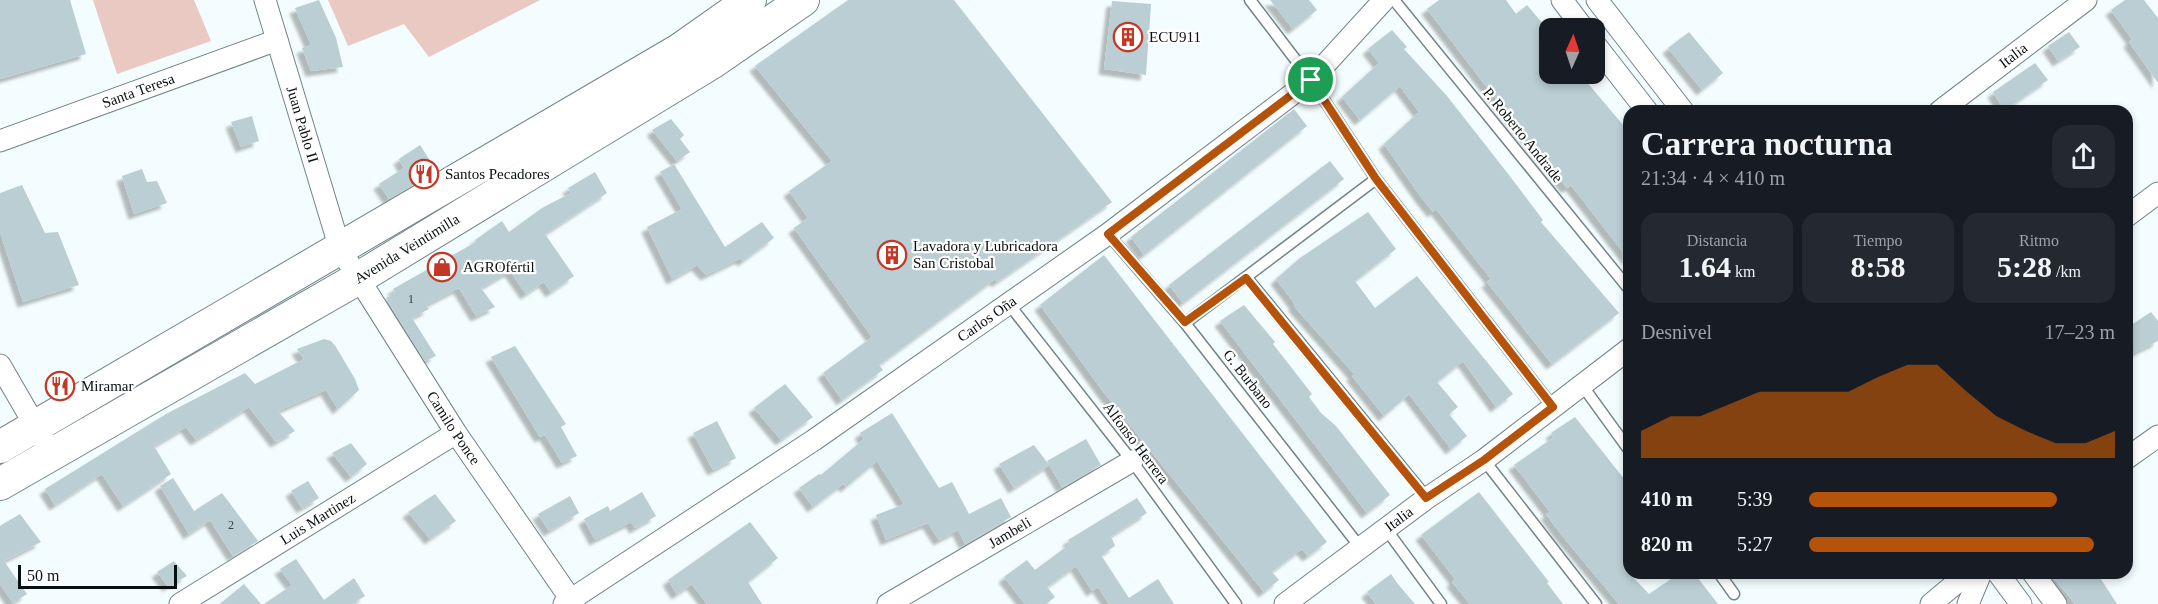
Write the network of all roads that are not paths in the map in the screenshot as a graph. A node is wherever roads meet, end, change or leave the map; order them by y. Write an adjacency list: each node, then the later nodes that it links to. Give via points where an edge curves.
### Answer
1 (265, 0): 11 (street, Juan Pablo II)
2 (750, 0): 14 (main road, Avenida Veintimilla, via 679,50)
3 (803, 0): 14 (main road, Avenida Veintimilla, via 712,62)
4 (1250, 0): 13 (lane)
5 (1383, 0): 13 (street, Carlos Oña)
6 (1394, 0): 26 (lane, P. Roberto Andrade)
7 (1562, 0): 10 (street)
8 (1597, 0): 16 (street)
9 (2086, 0): 17 (street, Italia)
10 (1576, 18)
11 (277, 40): 18 (street, Santa Teresa); 23 (street, Juan Pablo II)
12 (1605, 57): 15 (street)
13 (1311, 80): 19 (lane); 22 (street, Carlos Oña)
14 (624, 99): 23 (main road, Avenida Veintimilla); 25 (main road, Avenida Veintimilla)
15 (1642, 105)
16 (1678, 105)
17 (1948, 105)
18 (0, 141)
19 (1376, 179): 24 (lane); 28 (lane); 32 (lane)
20 (2158, 193): 21 (street)
21 (2133, 212)
22 (1108, 234): 27 (street, Carlos Oña); 28 (lane, G. Burbano)
23 (340, 249): 25 (street, Camilo Ponce); 33 (main road, Avenida Veintimilla)
24 (1246, 278): 28 (lane); 43 (lane)
25 (357, 279): 34 (street, Camilo Ponce); 38 (main road, Avenida Veintimilla)
26 (1623, 282)
27 (1008, 303): 41 (lane, Alfonso Herrera); 52 (street, Carlos Oña, via 814,440)
28 (1185, 322): 45 (lane, G. Burbano)
29 (1623, 354): 31 (street, Italia)
30 (0, 365): 33 (street)
31 (1582, 385): 32 (street, Italia); 36 (lane)
32 (1553, 407): 40 (street, Italia)
33 (35, 424): 37 (main road, Avenida Veintimilla); 38 (street)
34 (456, 433): 52 (street, Camilo Ponce); 53 (street, Luis Martinez)
35 (2158, 436): 39 (street)
36 (1623, 442)
37 (0, 447)
38 (51, 453): 42 (main road, Avenida Veintimilla)
39 (2133, 454)
40 (1484, 460): 43 (street, Italia); 58 (lane)
41 (1132, 461): 54 (street, Jambeli); 55 (lane, Alfonso Herrera)
42 (0, 484)
43 (1426, 498): 44 (street, Italia)
44 (1386, 529): 45 (street, Italia); 57 (lane)
45 (1360, 547): 56 (street, Italia)
46 (1723, 579): 51 (lane)
47 (1961, 579): 59 (street)
48 (1978, 579): 60 (street)
49 (2002, 579): 61 (street)
50 (2037, 579): 62 (street)
51 (1734, 594)
52 (570, 603)
53 (180, 604)
54 (888, 604)
55 (1236, 604)
56 (1285, 604)
57 (1441, 604)
58 (1596, 604)
59 (1931, 604)
60 (1968, 604)
61 (2021, 604)
62 (2056, 604)

